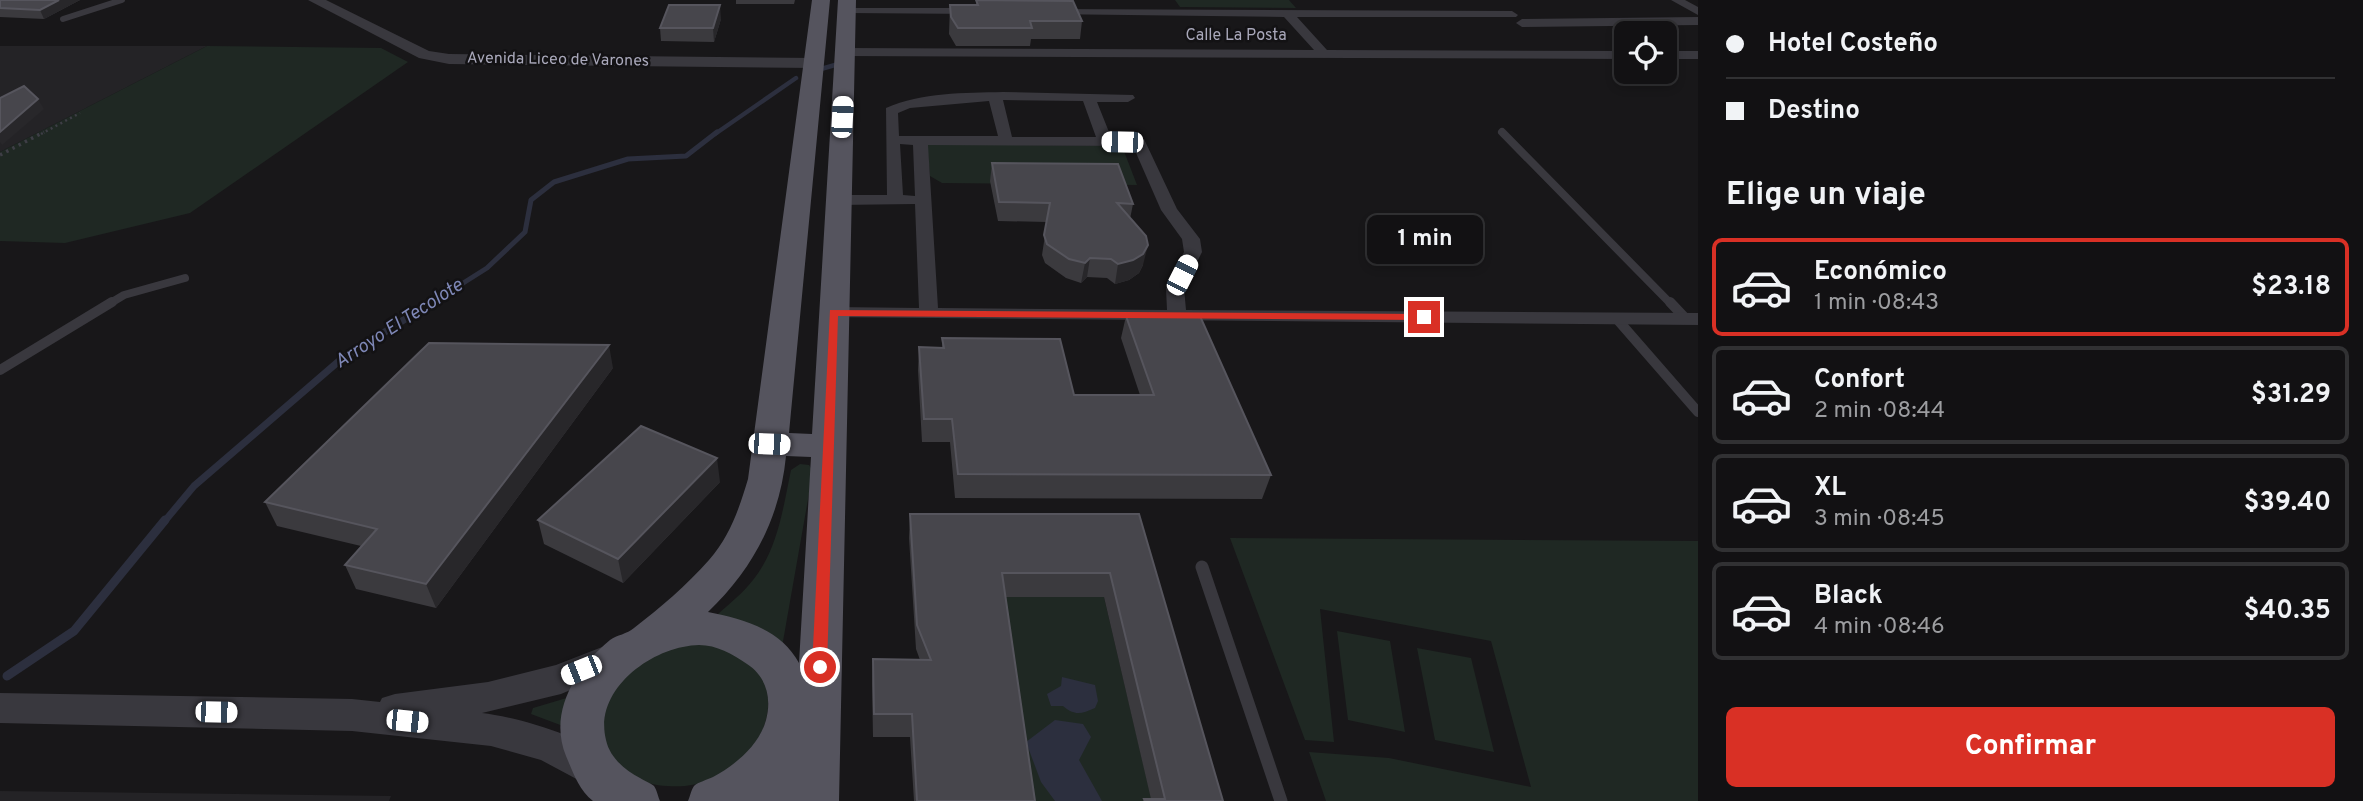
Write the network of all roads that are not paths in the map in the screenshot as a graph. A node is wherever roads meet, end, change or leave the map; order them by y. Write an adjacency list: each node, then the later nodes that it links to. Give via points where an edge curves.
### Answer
1 (122, 0): 18 (lane)
2 (315, 0): 22 (street, Avenida Liceo de Varones)
3 (349, 0): 21 (street, Avenida Liceo de Varones)
4 (1168, 0): 14 (street)
5 (1301, 0): 16 (street)
6 (1388, 0): 17 (street)
7 (1492, 0): 19 (street)
8 (1677, 0): 13 (street)
9 (839, 3): 11 (street); 28 (main road)
10 (1082, 6): 12 (street); 14 (street)
11 (987, 11)
12 (1042, 12)
13 (1698, 12)
14 (1176, 13): 15 (street)
15 (1287, 13): 16 (street); 23 (street)
16 (1313, 14): 17 (street)
17 (1405, 14): 19 (street)
18 (63, 19)
19 (1517, 19): 20 (street); 24 (street)
20 (1698, 21)
21 (433, 41): 22 (street); 28 (street, Avenida Liceo de Varones, via 465,48)
22 (410, 48): 28 (street, Avenida Liceo de Varones, via 449,59)
23 (1324, 54): 24 (street, Calle La Posta); 28 (street, Calle La Posta)
24 (1565, 55): 25 (street, Calle La Posta)
25 (1614, 55)
26 (1677, 55): 27 (street)
27 (1698, 55)
28 (826, 69): 37 (main road); 48 (main road)
29 (995, 97): 30 (street); 33 (street, via 896,105 891,111); 35 (street)
30 (1089, 98): 31 (street); 36 (street)
31 (1128, 98)
32 (1502, 132): 45 (lane)
33 (892, 139): 34 (street); 39 (street)
34 (920, 140): 35 (street); 38 (street)
35 (1006, 141): 36 (street)
36 (1105, 142): 43 (street, via 1139,142 1169,210 1191,239 1193,252 1175,288)
37 (838, 200): 39 (street); 41 (main road)
38 (923, 200): 39 (street); 42 (street)
39 (895, 201)
40 (185, 278): 46 (lane, via 124,295)
41 (833, 313): 42 (street); 49 (main road)
42 (929, 313): 43 (street)
43 (1177, 315): 44 (street)
44 (1616, 318): 45 (street); 47 (lane)
45 (1692, 319)
46 (0, 370)
47 (1698, 412)
48 (769, 444): 49 (main road); 51 (main road, via 760,510 746,541 694,603)
49 (827, 462): 52 (main road); 60 (main road)
50 (1202, 567): 61 (lane)
51 (636, 645): 52 (main road, via 680,629 709,628 736,634 760,646 778,665); 54 (street, via 561,679 488,697); 56 (main road, via 602,674 588,698 582,724 585,750)
52 (789, 688): 55 (main road, via 791,715)
53 (0, 708): 54 (street)
54 (352, 715): 56 (street, via 491,730 550,746)
55 (783, 743): 58 (main road, via 765,769 737,791); 59 (main road)
56 (597, 774): 57 (main road)
57 (636, 801)
58 (712, 801)
59 (785, 801)
60 (815, 801)
61 (1281, 801)

